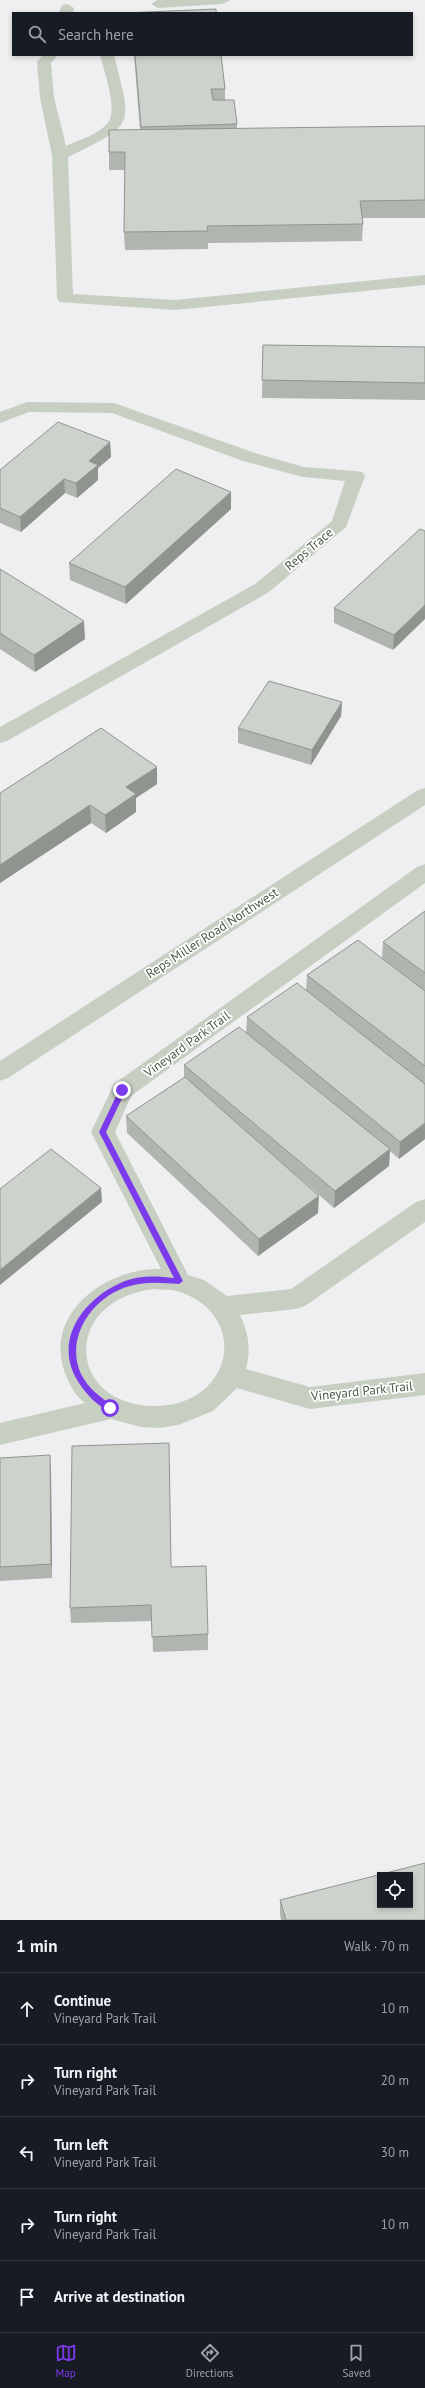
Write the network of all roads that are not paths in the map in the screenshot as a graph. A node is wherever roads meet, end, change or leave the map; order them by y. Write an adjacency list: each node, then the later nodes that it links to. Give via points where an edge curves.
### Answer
1 (223, 0): 2 (street)
2 (158, 4)
3 (50, 56): 5 (street, via 44,62 47,98)
4 (107, 56): 5 (street, via 119,104 119,117 113,127 102,135)
5 (60, 155): 6 (street, via 65,298 175,305)
6 (425, 280)
7 (0, 418): 8 (street, Reps Trace, via 27,407 114,408 249,457 303,472 356,476 340,523 262,588)
8 (0, 736)
9 (425, 795): 11 (street, Reps Miller Road Northwest)
10 (425, 872): 13 (street, Vineyard Park Trail, via 122,1090 103,1132)
11 (0, 1072)
12 (425, 1209): 14 (street, via 296,1299)
13 (179, 1281): 14 (street, via 204,1291); 17 (street, via 153,1279 128,1283 105,1294 87,1310 76,1330 72,1352 77,1374 90,1394)
14 (223, 1307): 15 (street, via 234,1328 238,1352)
15 (231, 1375): 16 (street, Vineyard Park Trail, via 310,1398); 17 (street, via 215,1395 193,1410 165,1418 137,1417)
16 (425, 1384)
17 (110, 1408): 18 (street)
18 (0, 1434)

